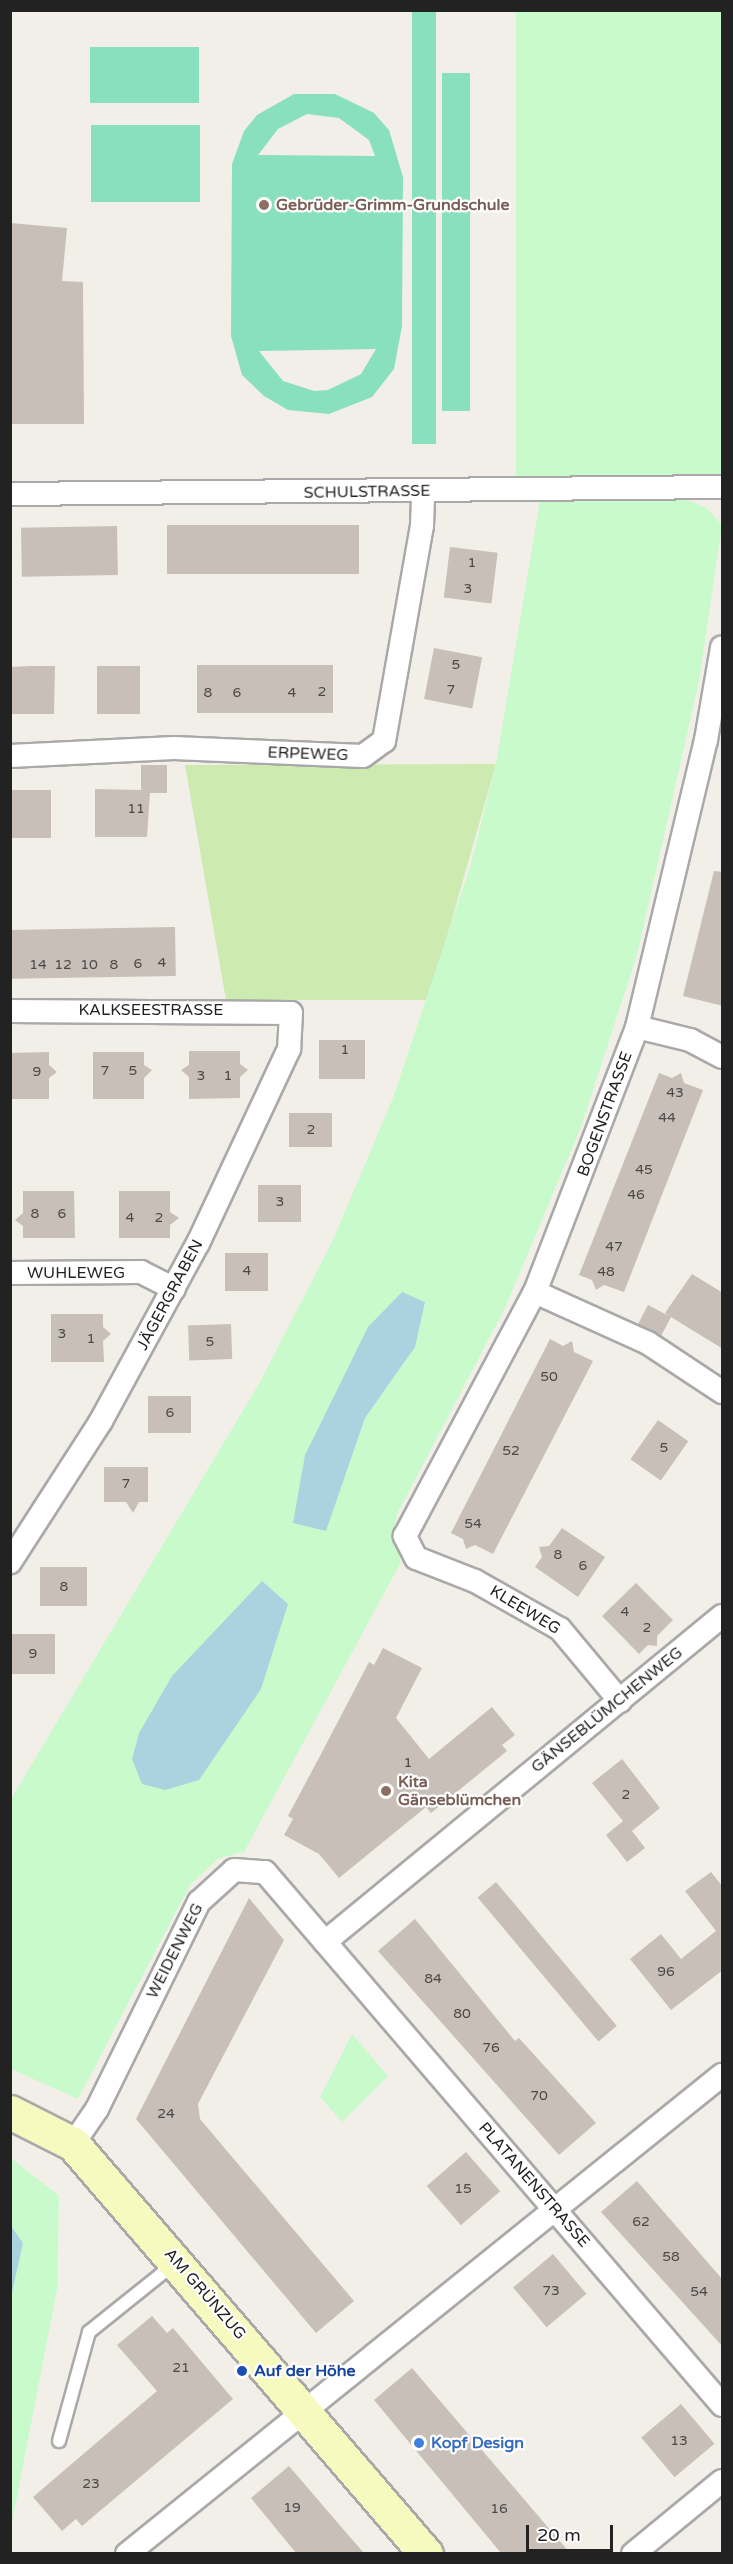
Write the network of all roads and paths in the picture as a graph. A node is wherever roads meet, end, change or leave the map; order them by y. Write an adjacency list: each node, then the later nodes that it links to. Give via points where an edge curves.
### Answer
1 (723, 486): 2 (street, SCHULSTRASSE)
2 (423, 492): 3 (street, SCHULSTRASSE); 6 (street, ERPEWEG, via 423,526 384,741 363,756 174,748)
3 (10, 494)
4 (723, 647): 5 (street, BOGENSTRASSE)
5 (714, 743): 9 (street, BOGENSTRASSE)
6 (10, 756)
7 (10, 1011): 8 (street, KALKSEESTRASSE)
8 (291, 1012): 12 (street, JÄGERGRABEN, via 289,1049)
9 (637, 1027): 10 (street, via 690,1040); 13 (street, BOGENSTRASSE)
10 (723, 1057)
11 (10, 1273): 12 (street, WUHLEWEG, via 141,1272)
12 (174, 1289): 15 (street, JÄGERGRABEN, via 101,1420)
13 (535, 1292): 14 (street, via 648,1343); 16 (street, BOGENSTRASSE, via 405,1536)
14 (723, 1392)
15 (17, 1541): 17 (street, JÄGERGRABEN)
16 (410, 1549): 19 (street, KLEEWEG, via 416,1558 475,1581 560,1629)
17 (10, 1562)
18 (723, 1616): 19 (street, GÄNSEBLÜMCHENWEG)
19 (620, 1701): 20 (street, GÄNSEBLÜMCHENWEG)
20 (325, 1942): 21 (street, WEIDENWEG); 24 (street, WEIDENWEG, via 265,1872 234,1870 217,1881 199,1902 97,2109)
21 (344, 1965): 25 (street, PLATANENSTRASSE)
22 (723, 2075): 25 (street)
23 (10, 2112): 24 (street, AM GRÜNZUG)
24 (73, 2144): 26 (street, AM GRÜNZUG)
25 (555, 2209): 27 (street, PLATANENSTRASSE); 28 (street)
26 (177, 2261): 28 (street, AM GRÜNZUG); 29 (lane, via 89,2332)
27 (723, 2405)
28 (306, 2412): 31 (street); 32 (street, AM GRÜNZUG)
29 (59, 2440)
30 (723, 2481): 33 (street)
31 (127, 2553)
32 (426, 2553)
33 (633, 2553)

